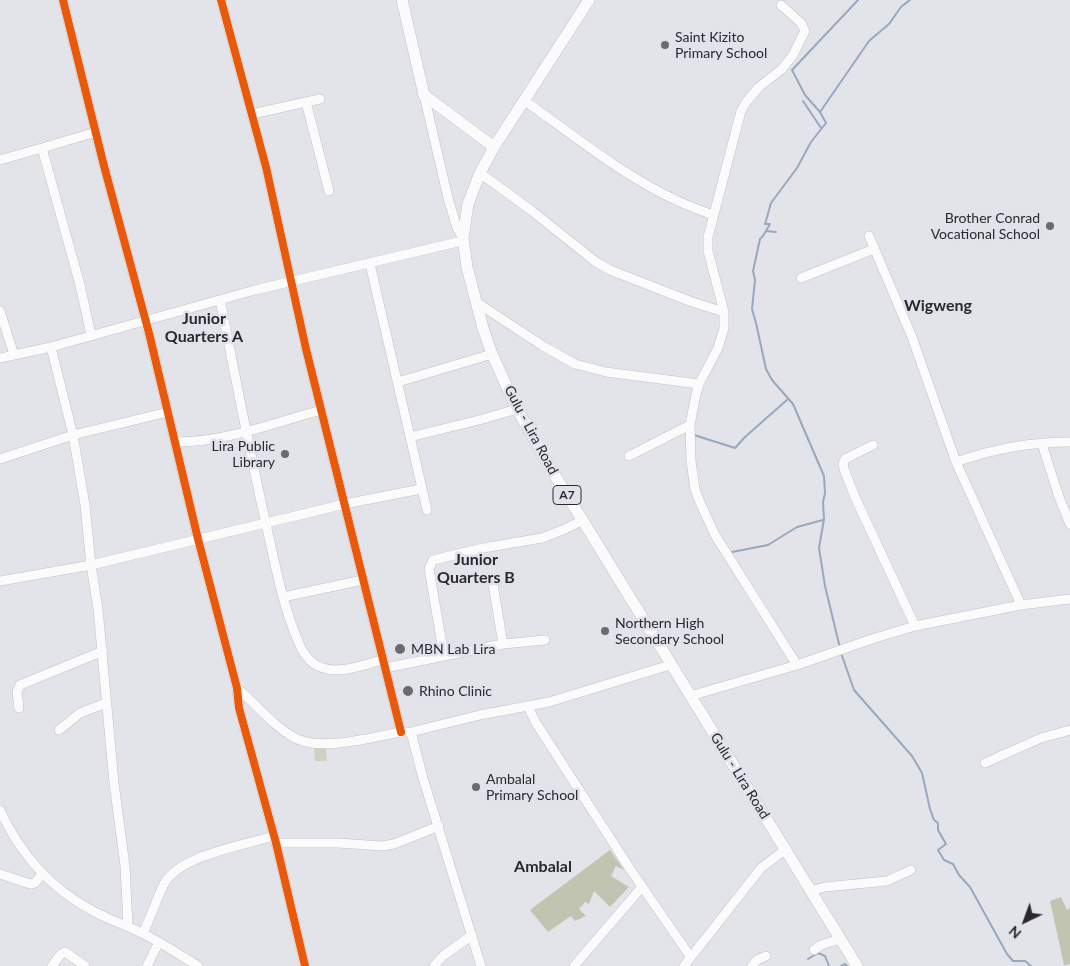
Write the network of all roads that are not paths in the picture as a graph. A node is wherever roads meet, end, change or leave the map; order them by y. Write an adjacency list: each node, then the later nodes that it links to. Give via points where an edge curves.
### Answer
1 (63, 0): 11 (street)
2 (222, 0): 10 (street)
3 (402, 0): 6 (main road)
4 (589, 0): 8 (main road, Gulu - Lira Road / A7)
5 (781, 5): 17 (street, via 805,31 782,69 759,87 741,111)
6 (424, 95): 12 (main road); 19 (street, via 448,198)
7 (320, 99): 9 (street)
8 (525, 101): 12 (main road, Gulu - Lira Road / A7); 17 (street, via 600,155 660,192)
9 (306, 102): 10 (street); 16 (street)
10 (252, 114): 23 (street)
11 (96, 132): 13 (street); 28 (street)
12 (494, 146): 15 (main road, Gulu - Lira Road / A7)
13 (42, 148): 14 (street); 29 (street)
14 (0, 160)
15 (480, 173): 19 (main road, Gulu - Lira Road / A7, via 468,204); 27 (street, via 610,270)
16 (329, 191)
17 (713, 215): 27 (street, via 708,251)
18 (868, 236): 20 (street)
19 (462, 240): 21 (street); 25 (main road, Gulu - Lira Road / A7)
20 (874, 249): 22 (street); 49 (street, via 912,336)
21 (370, 264): 23 (street); 34 (street)
22 (801, 278)
23 (291, 282): 24 (street); 37 (street)
24 (220, 300): 28 (street); 40 (street)
25 (476, 302): 31 (main road, Gulu - Lira Road / A7); 35 (street, via 575,364 606,372)
26 (0, 311): 32 (street)
27 (724, 312): 35 (street, via 722,337)
28 (145, 320): 29 (street); 38 (street)
29 (91, 335): 30 (street)
30 (52, 347): 32 (street); 41 (street)
31 (492, 354): 34 (street); 36 (main road, Gulu - Lira Road / A7)
32 (14, 355): 33 (street)
33 (0, 358)
34 (398, 382): 42 (street)
35 (699, 384): 39 (street)
36 (517, 409): 42 (street); 53 (main road, Gulu - Lira Road / A7)
37 (320, 410): 40 (street); 51 (street)
38 (168, 412): 41 (street); 43 (street)
39 (690, 425): 47 (street); 71 (street, via 691,468 698,500 730,559)
40 (246, 431): 43 (street, via 208,440); 54 (street)
41 (72, 435): 48 (street); 57 (street, via 85,505)
42 (410, 437): 50 (street)
43 (176, 442): 56 (street)
44 (1070, 442): 45 (street)
45 (1042, 444): 49 (street, via 1004,448); 55 (street)
46 (872, 445): 64 (street, via 845,459 844,469)
47 (629, 456)
48 (0, 459)
49 (956, 462): 63 (street)
50 (421, 489): 51 (street); 52 (street)
51 (345, 504): 54 (street); 58 (street)
52 (427, 510)
53 (583, 520): 68 (street, via 542,538 433,560 429,569); 70 (main road, Gulu - Lira Road / A7)
54 (266, 523): 56 (street); 61 (street)
55 (1070, 524)
56 (198, 539): 57 (street); 72 (street)
57 (91, 565): 59 (street); 67 (street)
58 (363, 580): 61 (street); 69 (street)
59 (0, 581)
60 (493, 584): 66 (street)
61 (283, 597): 69 (street, via 298,642 312,662 333,671)
62 (1070, 599): 63 (street)
63 (1021, 606): 64 (street)
64 (915, 626): 71 (street)
65 (545, 640): 66 (street)
66 (503, 644): 68 (street)
67 (102, 651): 75 (street); 77 (street, via 20,685 17,692)
68 (444, 656): 69 (street)
69 (384, 664): 81 (street)
70 (670, 665): 73 (main road, Gulu - Lira Road / A7); 76 (street)
71 (797, 665): 73 (street)
72 (237, 688): 74 (street); 78 (street)
73 (690, 696): 87 (main road, Gulu - Lira Road / A7)
74 (253, 702): 78 (street); 81 (street, via 283,730 305,743 331,744)
75 (106, 703): 79 (street, via 80,712); 93 (street, via 125,866)
76 (528, 707): 82 (street); 91 (street)
77 (19, 708)
78 (239, 708): 86 (street)
79 (59, 730)
80 (1070, 730): 83 (street, via 1041,738)
81 (400, 732): 82 (street)
82 (411, 732): 85 (street)
83 (985, 763)
84 (0, 810): 90 (street, via 18,845)
85 (439, 826): 86 (street, via 382,846); 95 (street)
86 (275, 839): 94 (street, via 194,859 180,867 164,884); 105 (street)
87 (786, 849): 92 (main road, Gulu - Lira Road / A7); 99 (street, via 761,868)
88 (911, 870): 92 (street, via 887,881 825,886)
89 (0, 874): 90 (street, via 30,884)
90 (42, 874): 93 (street, via 93,911)
91 (642, 887): 99 (street); 108 (street)
92 (811, 891): 96 (main road, Gulu - Lira Road / A7)
93 (128, 926): 94 (street)
94 (143, 933): 97 (street)
95 (472, 934): 106 (street); 107 (street)
96 (840, 938): 98 (street); 111 (main road, Gulu - Lira Road / A7)
97 (159, 942): 103 (street); 104 (street)
98 (815, 949)
99 (690, 956): 109 (street)
100 (766, 956): 110 (street)
101 (52, 966): 102 (street, via 65,952)
102 (85, 966)
103 (147, 966)
104 (198, 966)
105 (305, 966)
106 (434, 966)
107 (482, 966)
108 (574, 966)
109 (684, 966)
110 (752, 966)
111 (857, 966)

